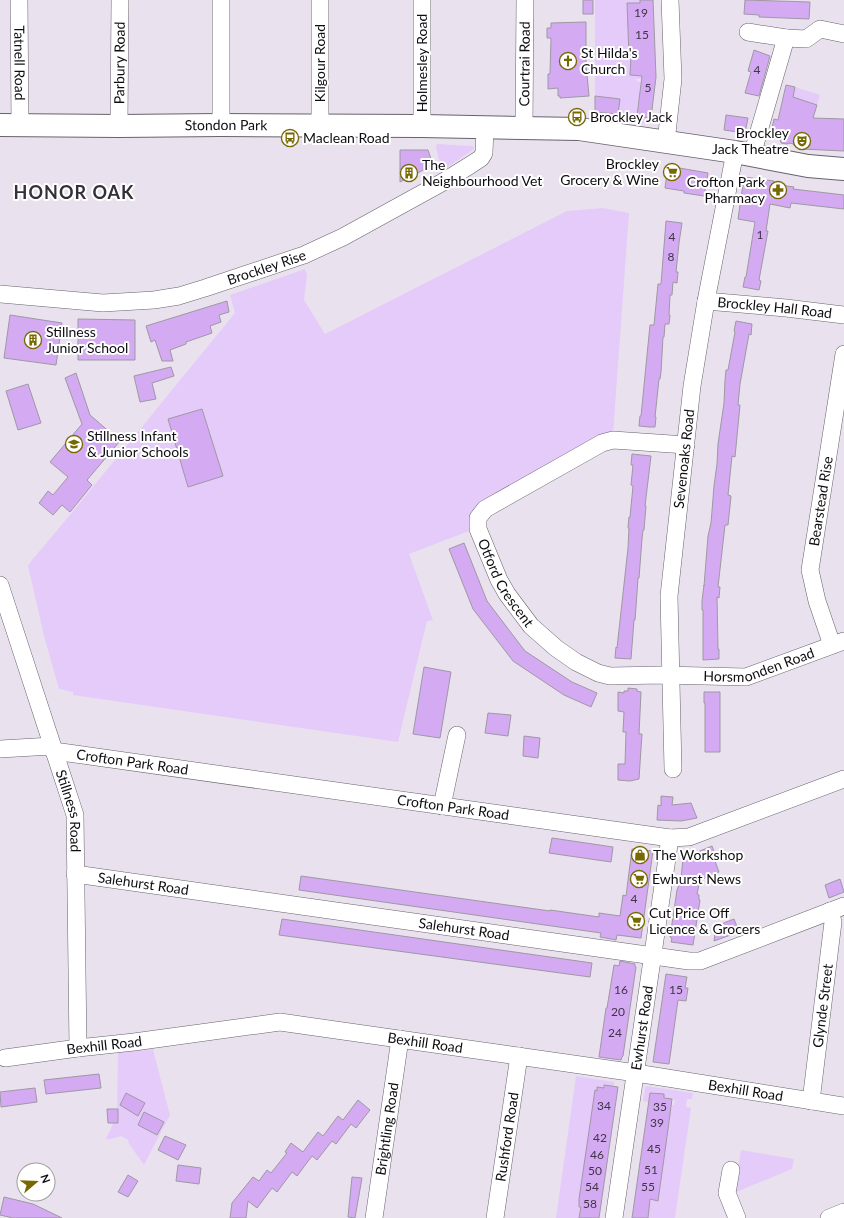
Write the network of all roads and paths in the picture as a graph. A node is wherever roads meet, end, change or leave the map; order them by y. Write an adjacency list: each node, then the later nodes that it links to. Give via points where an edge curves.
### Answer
1 (19, 0): 11 (street, Tatnell Road)
2 (120, 0): 12 (street, Parbury Road)
3 (221, 0): 13 (street)
4 (320, 0): 14 (street, Kilgour Road)
5 (422, 0): 15 (street, Holmesley Road)
6 (525, 0): 17 (street, Courtrai Road)
7 (670, 0): 18 (street, via 673,79)
8 (748, 32): 10 (street)
9 (844, 34): 10 (street, via 820,29 806,39)
10 (786, 38): 19 (street, Sevenoaks Road)
11 (10, 125): 12 (main road, Stondon Park)
12 (119, 126): 13 (main road, Stondon Park)
13 (221, 126): 14 (main road, Stondon Park)
14 (320, 126): 15 (main road, Stondon Park)
15 (422, 126): 16 (main road, Stondon Park)
16 (485, 128): 17 (main road, Stondon Park); 21 (street, Brockley Rise, via 484,153 481,158 343,237 304,255 205,288 154,300 103,303)
17 (524, 129): 18 (main road, Stondon Park, via 579,129)
18 (666, 142): 19 (main road, Stondon Park)
19 (744, 154): 20 (main road, Stondon Park, via 808,166); 22 (street, Sevenoaks Road)
20 (844, 169)
21 (0, 294)
22 (706, 302): 23 (street, Brockley Hall Road); 25 (street, Sevenoaks Road, via 692,386)
23 (844, 315)
24 (844, 354): 27 (street, Bearstead Rise, via 810,570 817,601)
25 (686, 445): 28 (street, Sevenoaks Road, via 669,596); 28 (street, Otford Crescent, via 613,440 602,443 485,509 478,518 478,529 507,594 531,626 556,648 598,674)
26 (0, 585): 31 (street, Stillness Road)
27 (838, 643): 28 (street, Horsmonden Road, via 746,677)
28 (671, 675): 32 (street, Sevenoaks Road)
29 (457, 735): 34 (street)
30 (0, 749): 31 (street, Crofton Park Road)
31 (53, 749): 34 (street, Crofton Park Road); 36 (street, Stillness Road, via 75,815)
32 (673, 769)
33 (844, 779): 35 (street, Crofton Park Road, via 689,837)
34 (442, 806): 35 (street, Crofton Park Road)
35 (670, 838): 38 (street, Ewhurst Road)
36 (75, 874): 38 (street, Salehurst Road); 40 (street, Stillness Road)
37 (837, 909): 38 (street, Salehurst Road, via 700,961); 44 (street, Glynde Street, via 833,922)
38 (652, 956): 43 (street, Ewhurst Road)
39 (400, 1039): 40 (street, Bexhill Road, via 280,1022); 41 (street, Bexhill Road); 48 (street, Brightling Road)
40 (78, 1048): 42 (street, Bexhill Road)
41 (519, 1056): 43 (street, Bexhill Road); 49 (street, Rushford Road)
42 (5, 1058)
43 (636, 1073): 44 (street, Bexhill Road); 50 (street, Ewhurst Road)
44 (811, 1101): 45 (street, Bexhill Road)
45 (844, 1106)
46 (731, 1170): 51 (street, via 727,1193)
47 (844, 1212): 52 (street)
48 (374, 1218)
49 (495, 1218)
50 (614, 1218)
51 (737, 1218)
52 (829, 1218)

